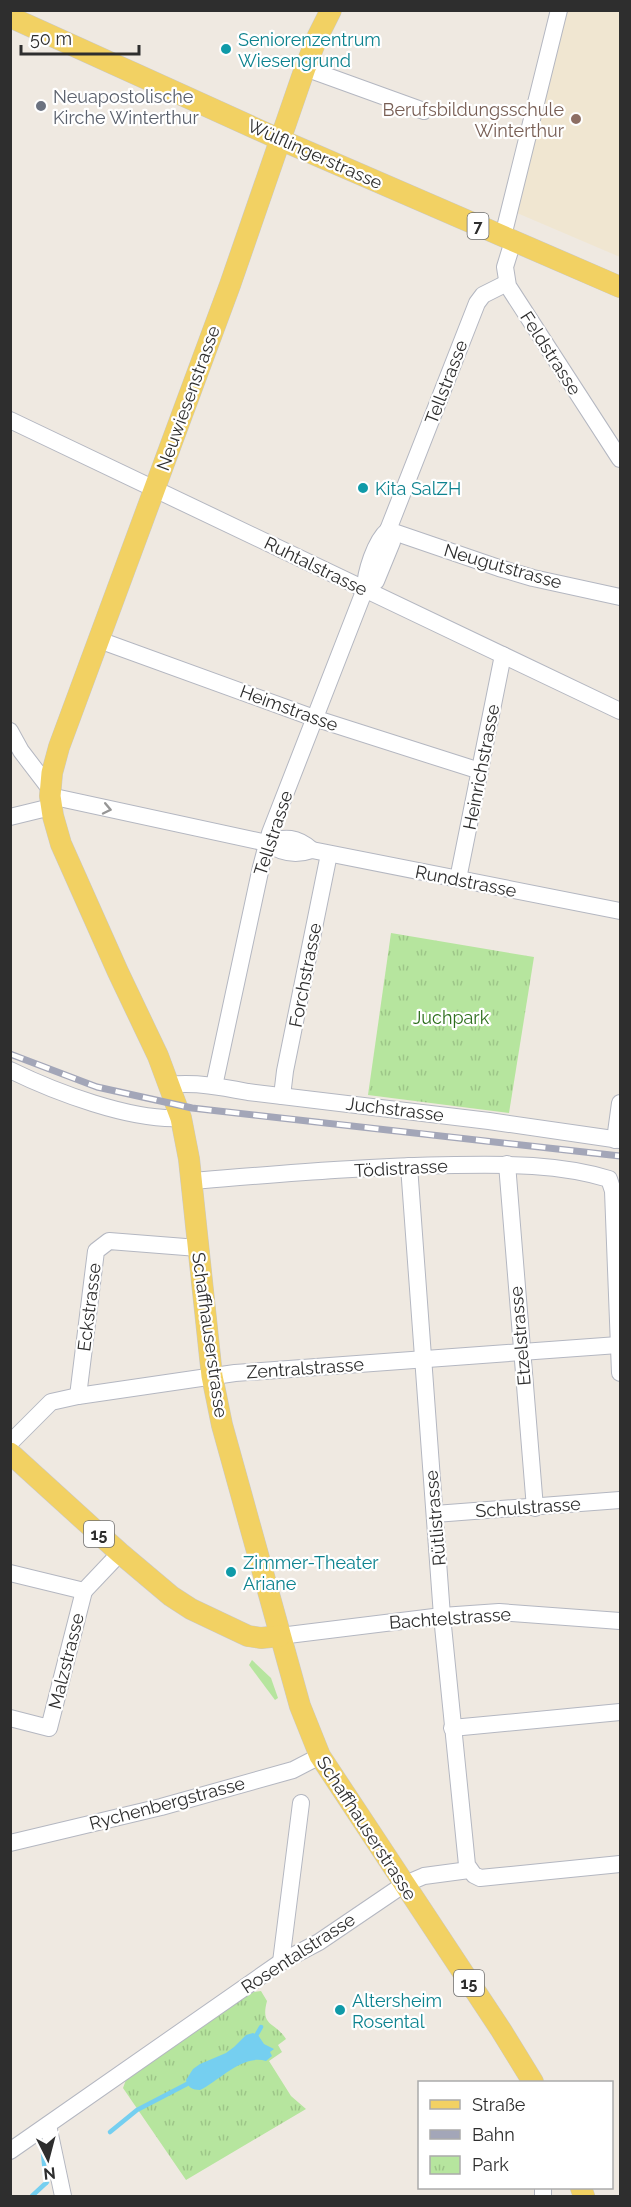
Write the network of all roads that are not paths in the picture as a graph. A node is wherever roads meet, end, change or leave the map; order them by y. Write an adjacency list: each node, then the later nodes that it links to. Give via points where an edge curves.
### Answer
1 (332, 10): 4 (main road, Neuwiesenstrasse)
2 (559, 10): 7 (street)
3 (22, 17): 6 (main road, Wülflingerstrasse / 7)
4 (305, 68): 5 (street); 6 (main road, Neuwiesenstrasse)
5 (424, 111)
6 (280, 140): 7 (main road, Wülflingerstrasse / 7); 12 (main road, Neuwiesenstrasse)
7 (508, 238): 8 (street); 9 (main road, Wülflingerstrasse / 7)
8 (507, 283): 11 (street, Feldstrasse); 13 (street, Tellstrasse, via 483,295 477,303)
9 (621, 287)
10 (10, 420): 12 (street, Ruhtalstrasse)
11 (621, 459)
12 (154, 489): 14 (street, Ruhtalstrasse); 16 (main road, Neuwiesenstrasse)
13 (388, 530): 14 (street, Tellstrasse, via 366,576); 15 (street, Neugutstrasse, via 533,578)
14 (365, 590): 17 (street, Ruhtalstrasse); 19 (street, Tellstrasse)
15 (621, 597)
16 (99, 640): 19 (street, Heimstrasse); 22 (main road, Neuwiesenstrasse, via 59,747)
17 (503, 655): 18 (street, Ruhtalstrasse); 21 (street, Heinrichstrasse)
18 (621, 711)
19 (314, 718): 21 (street, Heimstrasse); 24 (street, Tellstrasse)
20 (10, 730): 22 (street, Schaffhauserstrasse)
21 (480, 771): 26 (street, Heinrichstrasse)
22 (50, 797): 23 (street, Rundstrasse); 24 (street, Rundstrasse, one-way to 24); 29 (main road, Schaffhauserstrasse, via 68,860)
23 (10, 817)
24 (267, 843): 25 (street, Rundstrasse, via 283,838); 30 (street, Tellstrasse)
25 (329, 854): 26 (street, Rundstrasse); 31 (street, Forchstrasse)
26 (458, 879): 27 (street, Rundstrasse)
27 (621, 911)
28 (10, 1070): 33 (street, via 114,1109 155,1118)
29 (170, 1085): 30 (street, Juchstrasse); 33 (main road, Schaffhauserstrasse)
30 (214, 1086): 31 (street, Juchstrasse)
31 (282, 1096): 34 (street, Juchstrasse)
32 (621, 1103): 34 (street)
33 (181, 1118): 37 (main road, Schaffhauserstrasse)
34 (618, 1140)
35 (507, 1164): 36 (street, Tödistrasse); 39 (street, Tödistrasse, via 591,1173 609,1179 613,1191); 40 (street, Etzelstrasse)
36 (409, 1166): 37 (street, Tödistrasse); 41 (street, Rütlistrasse)
37 (192, 1181): 38 (main road, Schaffhauserstrasse)
38 (198, 1248): 43 (main road, Schaffhauserstrasse); 44 (street, Eckstrasse, via 109,1241 96,1251)
39 (618, 1345): 40 (street, Zentralstrasse); 42 (street)
40 (521, 1353): 41 (street, Zentralstrasse); 48 (street, Etzelstrasse)
41 (422, 1360): 43 (street, Zentralstrasse); 49 (street, Rütlistrasse)
42 (621, 1373)
43 (212, 1376): 44 (street, Zentralstrasse); 55 (main road, Schaffhauserstrasse, via 230,1458)
44 (78, 1396): 45 (street, Zentralstrasse, via 51,1402)
45 (10, 1443)
46 (10, 1453): 50 (main road, 15)
47 (621, 1500): 48 (street, Schulstrasse)
48 (535, 1508): 49 (street, Schulstrasse)
49 (435, 1514): 53 (street, Rütlistrasse)
50 (120, 1553): 52 (street); 55 (main road, 15, via 191,1609 248,1636)
51 (10, 1573): 52 (street)
52 (84, 1591): 57 (street, Malzstrasse, via 49,1728)
53 (442, 1616): 54 (street, Bachtelstrasse, via 499,1612); 55 (street, Bachtelstrasse); 58 (street, Rütlistrasse)
54 (621, 1621)
55 (280, 1636): 59 (main road, Schaffhauserstrasse / 15, via 300,1706)
56 (621, 1712): 58 (street)
57 (10, 1718)
58 (452, 1728): 63 (street, Rütlistrasse)
59 (320, 1756): 61 (street, Rychenbergstrasse, via 293,1770); 64 (main road, Schaffhauserstrasse / 15)
60 (301, 1803): 65 (street)
61 (10, 1843)
62 (621, 1864): 63 (street, Rosentalstrasse, via 491,1878 480,1878)
63 (469, 1870): 64 (street, Rosentalstrasse, via 424,1876)
64 (404, 1885): 65 (street, Rosentalstrasse, via 319,1942); 66 (main road, Schaffhauserstrasse / 15)
65 (280, 1962): 67 (street, Rosentalstrasse)
66 (532, 2081)
67 (48, 2125): 68 (street, Rosentalstrasse); 69 (street)
68 (10, 2151)
69 (63, 2196)

